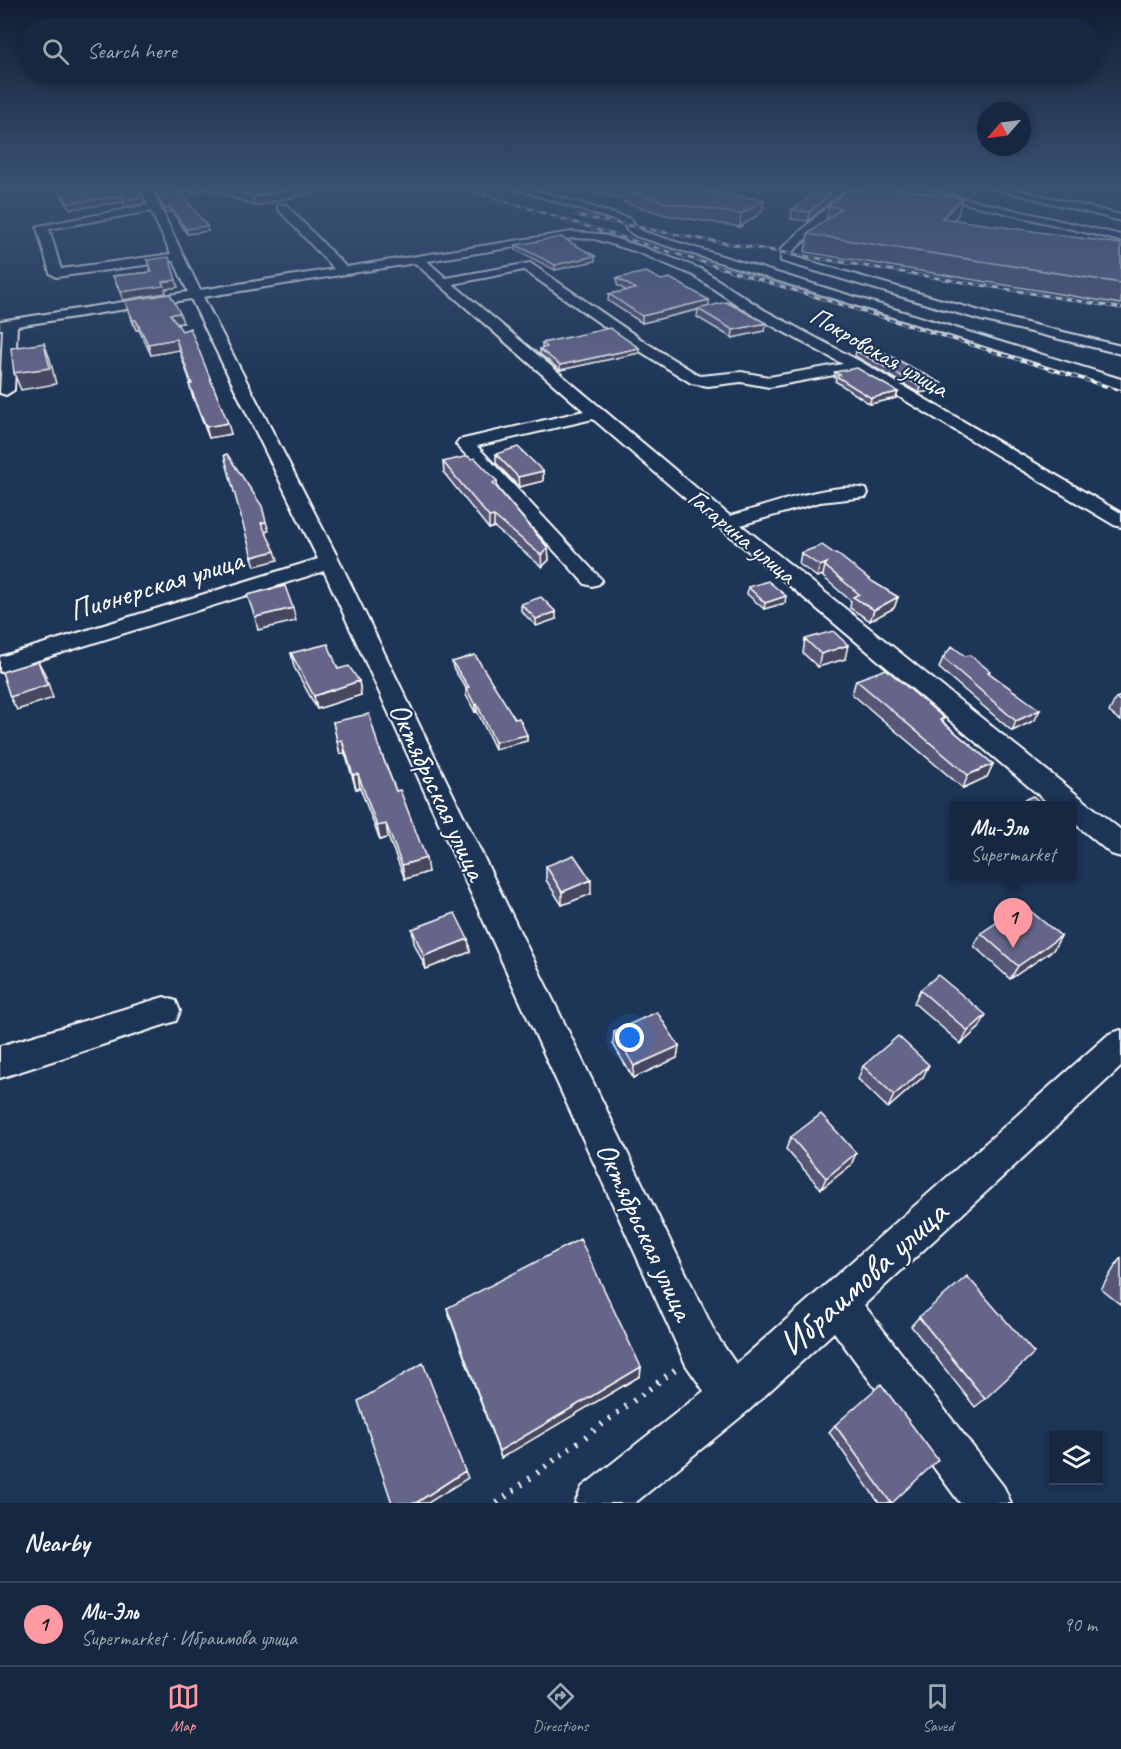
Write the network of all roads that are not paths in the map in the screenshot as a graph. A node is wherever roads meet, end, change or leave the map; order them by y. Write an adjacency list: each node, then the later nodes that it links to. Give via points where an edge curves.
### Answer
1 (51, 255): 10 (street)
2 (327, 255): 9 (street)
3 (448, 255): 8 (street, Покровская улица)
4 (654, 255): 16 (street, Покровская улица, via 696,272 759,313)
5 (708, 255): 17 (street)
6 (785, 255): 15 (street, via 986,317)
7 (178, 257): 10 (street); 13 (street, Октябрьская улица)
8 (418, 260): 9 (street, Покровская улица); 11 (street, Гагарина улица)
9 (343, 272): 13 (street, Покровская улица)
10 (56, 273): 12 (street)
11 (442, 282): 16 (street, via 526,266 696,380 741,377 769,382); 19 (street, Гагарина улица)
12 (60, 289)
13 (196, 295): 14 (street, Покровская улица); 23 (street, Октябрьская улица)
14 (5, 324): 18 (street)
15 (1121, 350)
16 (858, 366): 21 (street, Покровская улица)
17 (1121, 384)
18 (6, 390)
19 (596, 413): 22 (street, Гагарина улица); 24 (street, via 465,444)
20 (859, 493): 22 (street, via 819,497)
21 (1121, 521)
22 (726, 523): 26 (street, Гагарина улица)
23 (330, 562): 25 (street, Пионерская улица); 33 (street, Октябрьская улица, via 701,1350)
24 (592, 580)
25 (0, 665)
26 (1065, 801)
27 (1076, 810): 28 (street, Гагарина улица)
28 (1121, 846)
29 (164, 1011): 31 (street)
30 (1121, 1045): 32 (street, Ибраимова улица)
31 (0, 1062)
32 (836, 1302): 33 (street, Ибраимова улица); 35 (street)
33 (733, 1396): 34 (street, Ибраимова улица)
34 (598, 1503)
35 (988, 1503)

